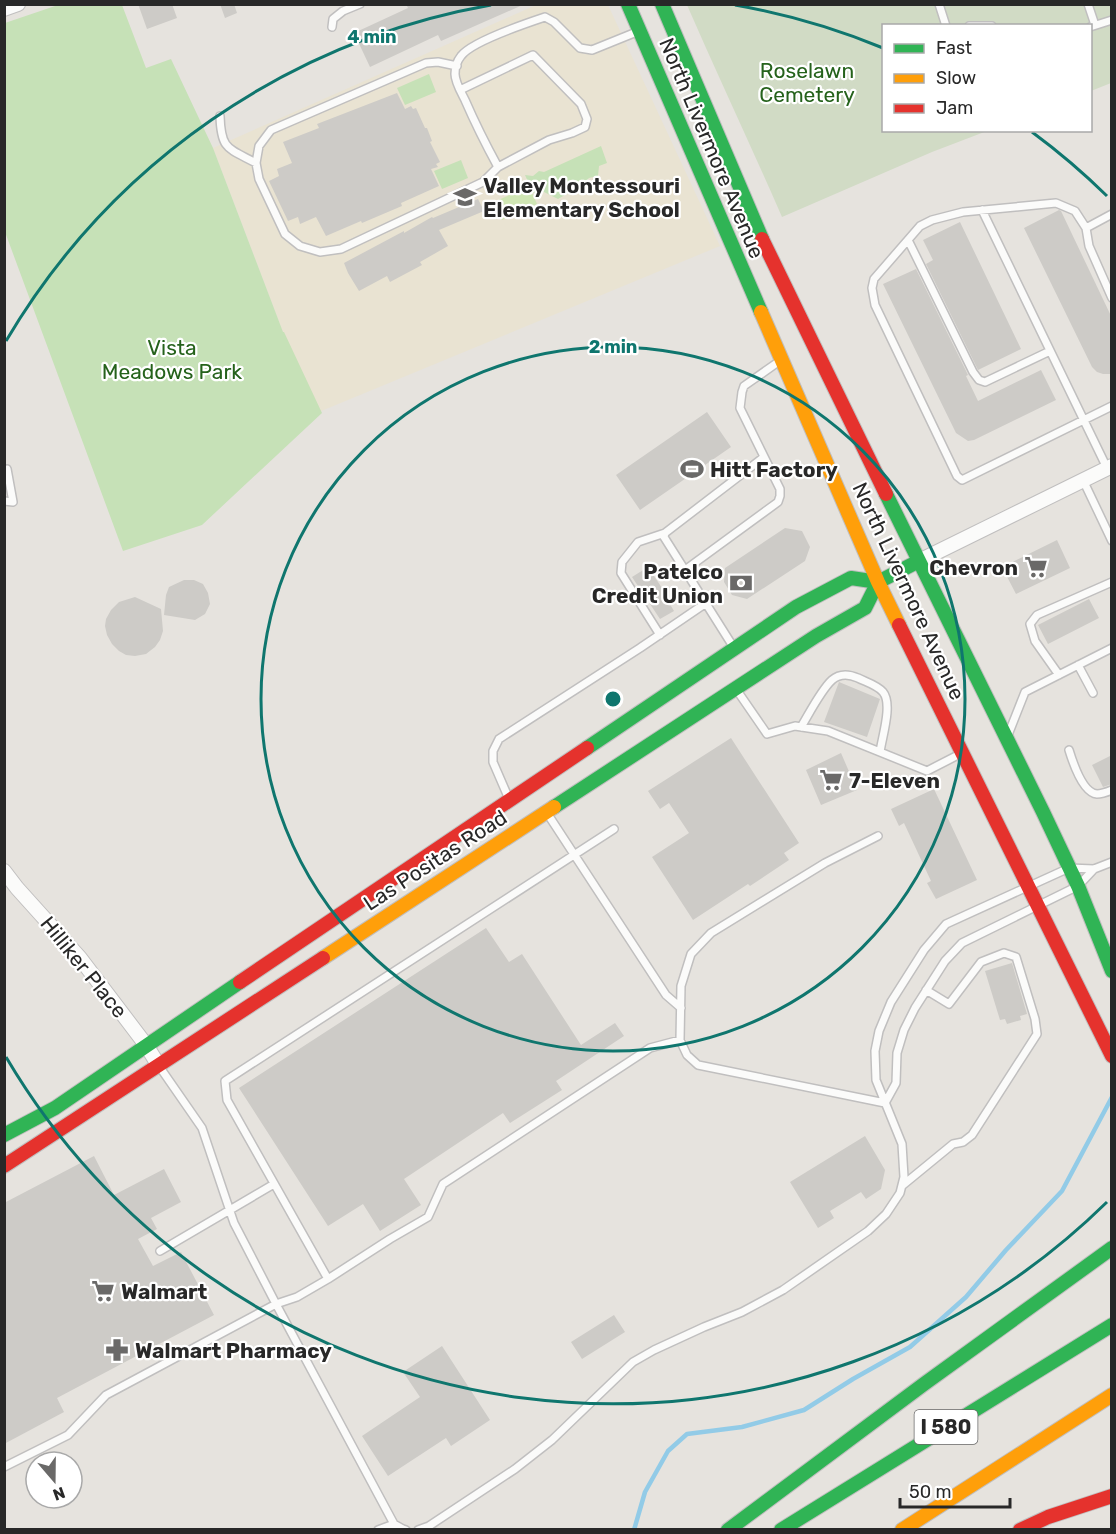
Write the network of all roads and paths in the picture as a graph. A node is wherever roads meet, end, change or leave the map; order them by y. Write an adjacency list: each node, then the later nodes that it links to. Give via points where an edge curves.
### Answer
1 (18, 4): 7 (street)
2 (360, 4): 11 (lane, via 333,19)
3 (628, 4): 12 (main road, North Livermore Avenue)
4 (662, 4): 34 (main road, North Livermore Avenue, via 761,236)
5 (939, 4): 9 (lane)
6 (1088, 4): 10 (lane)
7 (4, 9)
8 (1112, 20): 10 (lane)
9 (945, 24)
10 (1093, 26)
11 (332, 27)
12 (639, 31): 13 (lane, via 592,50 580,48 545,17 470,47); 24 (main road, North Livermore Avenue)
13 (457, 66): 14 (lane, via 455,75); 16 (lane, via 426,63 271,130 259,146)
14 (460, 90): 17 (lane); 17 (lane, via 533,56 581,104 587,119 585,127 549,140)
15 (220, 116): 16 (lane, via 223,141)
16 (256, 163): 17 (lane, via 259,179 285,234 300,246 320,252 341,249 483,182)
17 (498, 167)
18 (982, 210): 20 (lane, via 1056,203 1075,211); 21 (lane, via 932,219); 23 (lane)
19 (1112, 214): 20 (lane)
20 (1086, 228): 22 (lane, via 1089,246)
21 (908, 240): 23 (lane, via 980,380 985,382); 26 (lane, via 874,279 875,305 957,476 962,480)
22 (1112, 298)
23 (1050, 351): 26 (lane)
24 (781, 360): 27 (lane, via 744,386 742,392 740,408); 36 (main road, North Livermore Avenue)
25 (1112, 406): 26 (lane)
26 (1083, 420): 28 (lane)
27 (764, 457): 32 (lane); 35 (lane, via 780,489 778,502)
28 (1109, 467): 30 (street)
29 (4, 470): 31 (lane, via 8,470 13,502)
30 (1083, 480): 33 (lane); 34 (street)
31 (4, 501)
32 (665, 533): 35 (lane); 39 (lane, via 638,542 622,562 621,573)
33 (1112, 541)
34 (919, 561): 36 (main road); 47 (main road, North Livermore Avenue)
35 (685, 570): 38 (lane)
36 (878, 582): 40 (main road, Las Positas Road, via 851,578 795,607); 44 (main road, Las Positas Road, via 865,608); 50 (main road, North Livermore Avenue)
37 (1112, 582): 43 (lane, via 1038,615 1030,624 1035,641)
38 (706, 603): 39 (lane); 40 (lane)
39 (660, 635): 52 (lane, via 499,739 493,762)
40 (734, 648): 52 (main road, Las Positas Road)
41 (1112, 648): 42 (lane)
42 (1078, 665): 43 (lane); 45 (lane)
43 (1059, 675): 47 (lane, via 1025,692)
44 (735, 689): 46 (lane, via 767,734); 53 (main road, Las Positas Road)
45 (1093, 693)
46 (801, 727): 49 (lane, via 828,730); 49 (lane, via 826,686 848,674 877,687 885,696 887,709)
47 (1007, 738): 58 (main road, North Livermore Avenue)
48 (1069, 750): 51 (lane, via 1090,792 1102,794)
49 (880, 752): 50 (lane, via 927,771)
50 (962, 753): 61 (main road, North Livermore Avenue)
51 (1112, 790)
52 (509, 800): 68 (main road, Las Positas Road)
53 (547, 813): 56 (lane); 70 (main road, Las Positas Road)
54 (614, 829): 56 (lane)
55 (878, 836): 66 (lane, via 825,863 711,933 691,954 681,986)
56 (574, 855): 66 (lane, via 666,995); 74 (lane, via 225,1081 227,1100)
57 (1112, 862): 59 (lane)
58 (1069, 868): 59 (lane); 61 (lane); 62 (main road, North Livermore Avenue)
59 (1094, 869): 62 (lane)
60 (4, 871): 68 (street, Hilliker Place, via 81,958)
61 (1029, 886): 63 (main road, North Livermore Avenue); 71 (lane, via 946,924 924,951 891,1002 879,1031 876,1080)
62 (1078, 886): 63 (lane); 64 (main road, North Livermore Avenue)
63 (1037, 907): 65 (lane, via 962,943); 69 (main road, North Livermore Avenue)
64 (1112, 970)
65 (926, 990): 71 (lane, via 904,1030 897,1053 896,1083); 75 (lane, via 949,1004 981,962 1004,953 1016,957 1037,1034 972,1135 953,1144)
66 (681, 1008): 67 (lane)
67 (680, 1040): 71 (lane, via 687,1055 698,1065); 79 (lane, via 650,1048 443,1184 428,1217)
68 (146, 1045): 70 (street, Hilliker Place); 72 (main road, Las Positas Road, via 55,1108)
69 (1112, 1056)
70 (159, 1066): 73 (main road, Las Positas Road); 76 (lane, via 202,1128)
71 (885, 1103): 75 (lane, via 902,1144)
72 (4, 1135)
73 (4, 1166)
74 (274, 1184): 76 (lane); 79 (lane)
75 (902, 1186): 88 (lane, via 886,1214 868,1231 783,1290 633,1362 516,1469)
76 (230, 1210): 78 (lane); 80 (lane)
77 (1110, 1248): 89 (main road)
78 (160, 1251)
79 (328, 1279): 80 (lane)
80 (276, 1304): 83 (lane, via 106,1395 68,1435); 85 (lane)
81 (1112, 1325): 90 (main road, I 580)
82 (1112, 1395): 91 (main road, I 580)
83 (4, 1467)
84 (1112, 1496): 92 (main road)
85 (394, 1524): 86 (lane); 87 (lane)
86 (378, 1530)
87 (406, 1530)
88 (418, 1530)
89 (728, 1530)
90 (781, 1530)
91 (902, 1530)
92 (1020, 1530)

